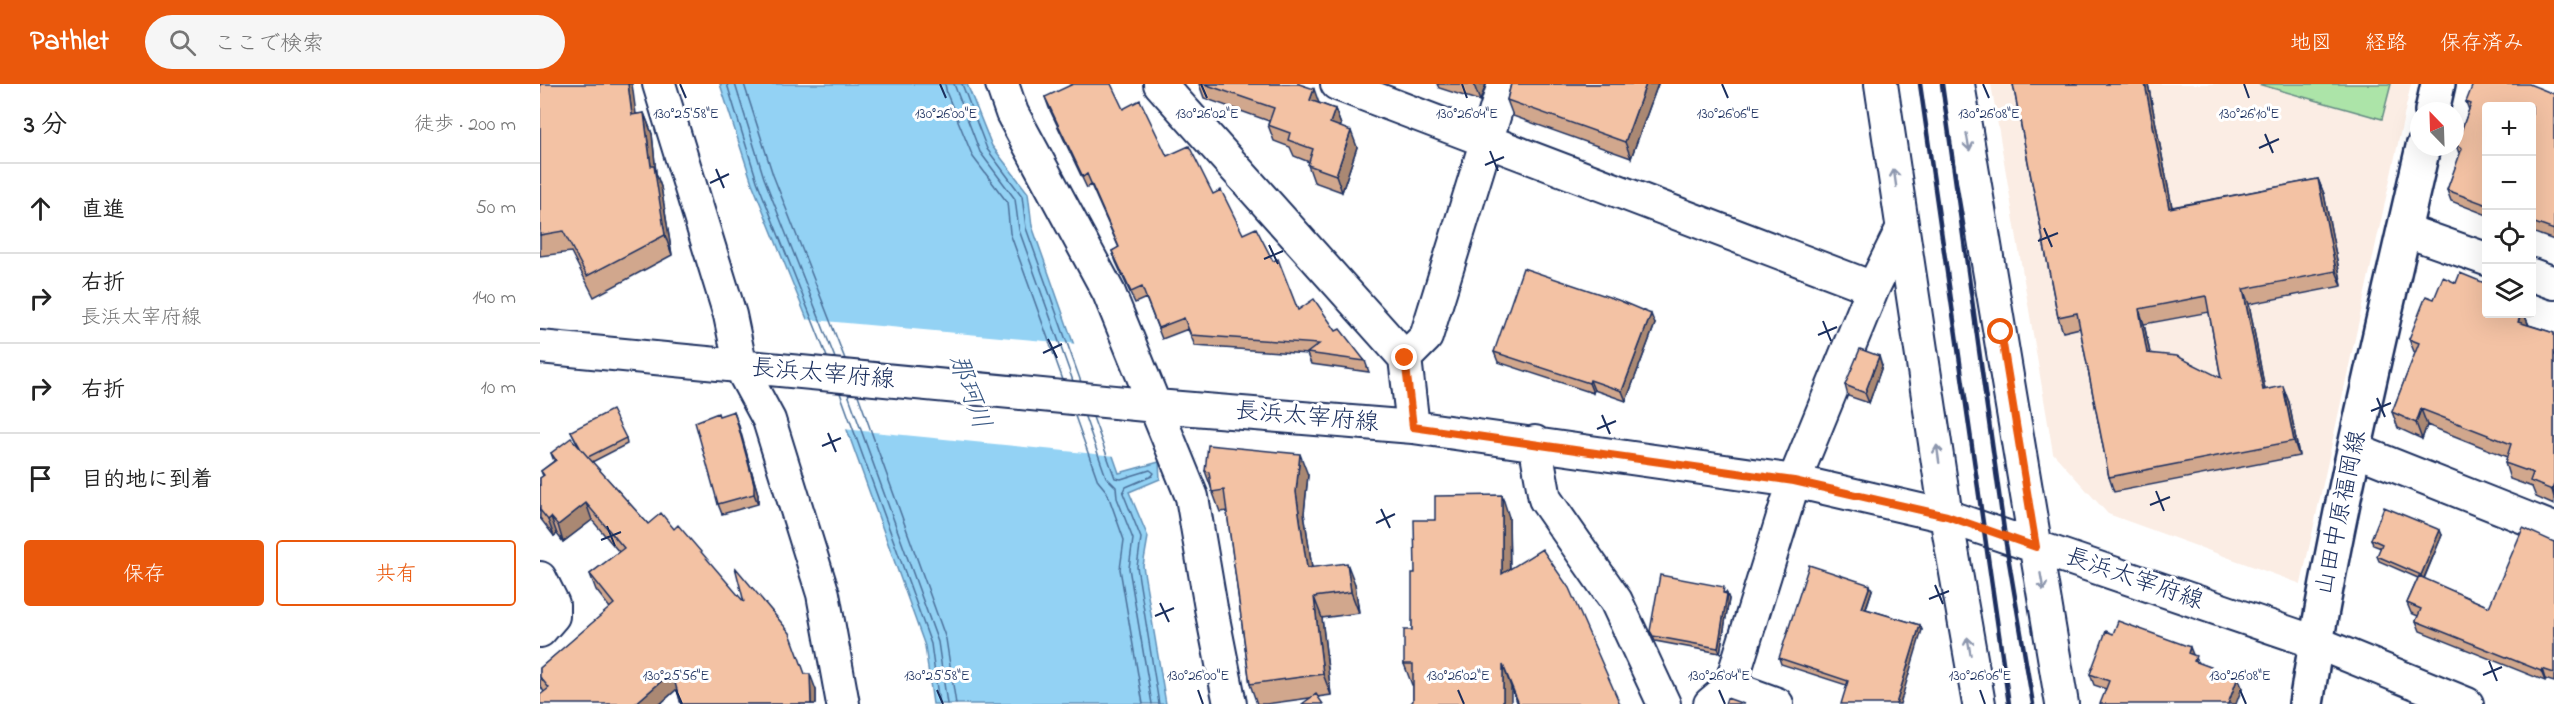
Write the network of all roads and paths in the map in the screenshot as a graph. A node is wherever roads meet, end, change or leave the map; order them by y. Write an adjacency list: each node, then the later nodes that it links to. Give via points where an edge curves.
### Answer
1 (659, 84): 20 (street, via 730,315)
2 (1002, 84): 21 (street, via 1012,113 1109,293)
3 (1160, 84): 19 (street)
4 (1337, 84): 10 (street)
5 (1504, 84): 10 (street)
6 (1881, 84): 12 (street, one-way to 6)
7 (1958, 84): 28 (street, one-way to 28)
8 (2438, 84): 9 (main road)
9 (2434, 102)
10 (1488, 141): 17 (street); 19 (street, via 1426,337)
11 (2421, 156): 13 (main road, 山田中原福岡線)
12 (1902, 229): 17 (street); 26 (street, one-way to 12)
13 (2404, 230): 14 (street); 24 (main road, 山田中原福岡線)
14 (2482, 257)
15 (2536, 276): 16 (street)
16 (2554, 283)
17 (1873, 288): 25 (street)
18 (540, 347): 20 (street, 長浜太宰府線)
19 (1405, 358): 22 (street)
20 (753, 368): 21 (street, 長浜太宰府線); 33 (street, via 823,594)
21 (1148, 405): 22 (street, 長浜太宰府線); 34 (street, via 1192,496)
22 (1413, 427): 23 (street, 長浜太宰府線)
23 (1535, 442): 25 (street, 長浜太宰府線); 35 (street, via 1545,499 1616,601)
24 (2355, 450): 27 (street); 31 (main road, 山田中原福岡線)
25 (1794, 481): 26 (street, 長浜太宰府線); 32 (street)
26 (1947, 516): 28 (street, 長浜太宰府線); 37 (street, one-way to 26)
27 (2554, 529)
28 (2036, 547): 31 (street, 長浜太宰府線); 38 (street, one-way to 38)
29 (540, 578): 30 (street, via 553,604 553,616)
30 (540, 631)
31 (2315, 642): 39 (main road, 山田中原福岡線); 40 (street, 長浜太宰府線)
32 (1720, 695): 36 (street)
33 (843, 704)
34 (1230, 704)
35 (1664, 704)
36 (1777, 704)
37 (1979, 704)
38 (2062, 704)
39 (2306, 704)
40 (2467, 704)

